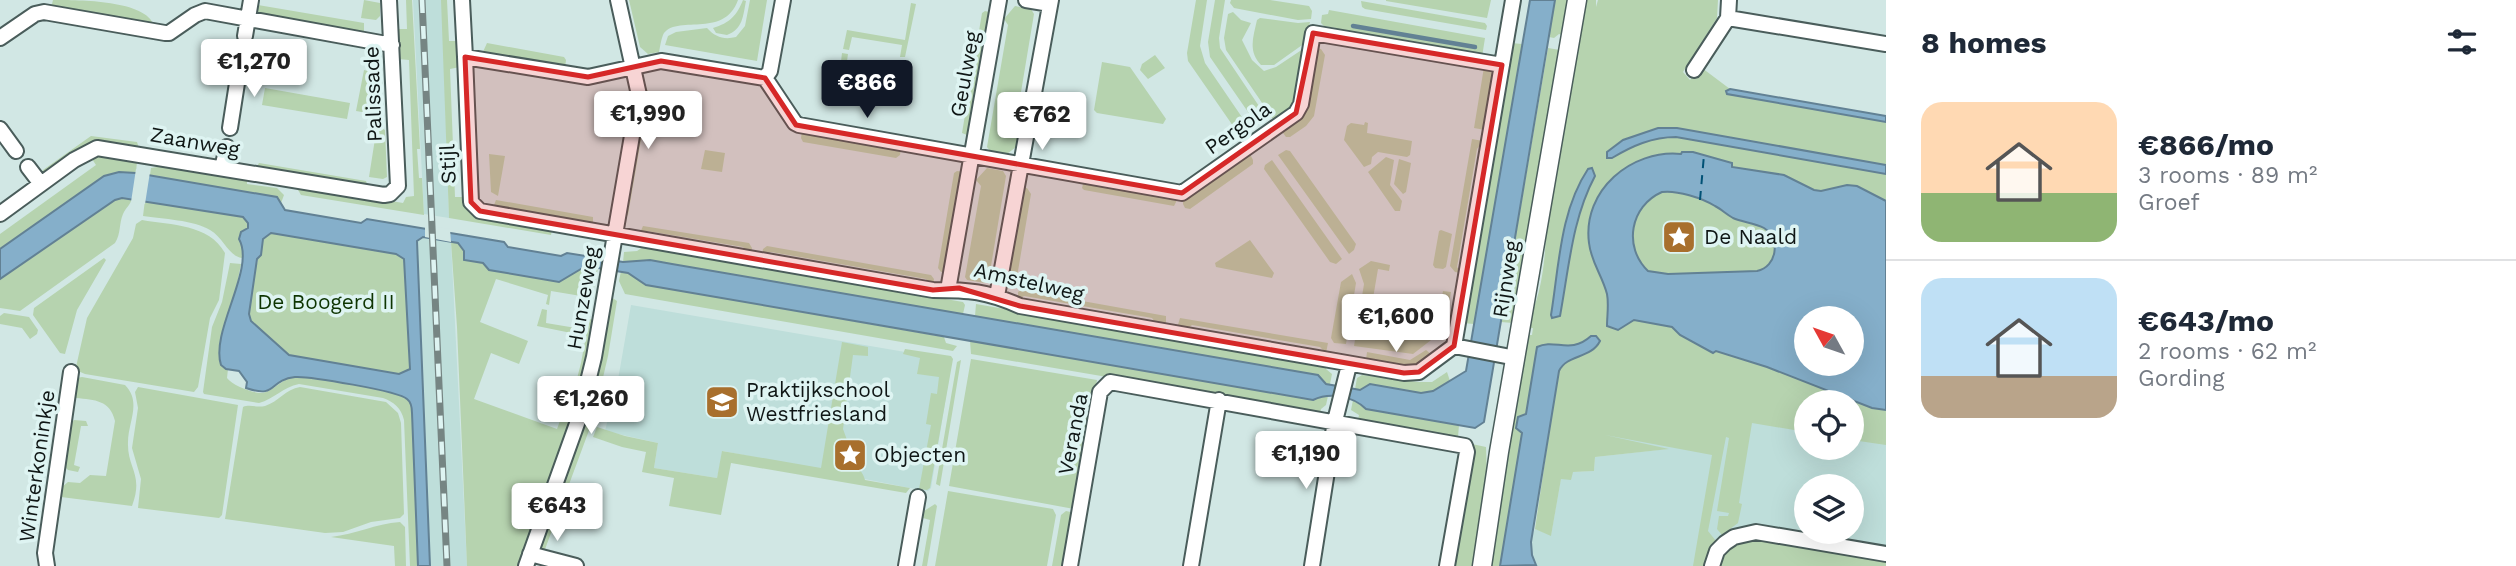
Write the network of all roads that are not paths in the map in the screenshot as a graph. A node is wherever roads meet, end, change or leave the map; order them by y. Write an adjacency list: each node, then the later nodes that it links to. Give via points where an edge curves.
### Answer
1 (251, 0): 14 (street)
2 (389, 0): 18 (street, Palissade)
3 (462, 0): 19 (street, Stijl)
4 (618, 0): 22 (street)
5 (783, 0): 24 (street)
6 (999, 0): 29 (street, Geulweg)
7 (1026, 0): 11 (street)
8 (1513, 0): 21 (street)
9 (1577, 0): 40 (street, Rijnweg)
10 (1729, 0): 13 (street)
11 (1050, 2): 30 (street)
12 (36, 7): 14 (street, via 165,33 199,12); 16 (street)
13 (1728, 18): 17 (street); 23 (street)
14 (248, 19): 15 (street); 18 (street)
15 (245, 36)
16 (0, 38)
17 (1886, 44)
18 (392, 45): 34 (street, Palissade)
19 (466, 57): 22 (street, via 588,77); 36 (street, Stijl, via 474,208)
20 (240, 64): 25 (street)
21 (1502, 65): 30 (street, Pergola, via 1313,33 1296,113 1182,193); 39 (street, via 1455,329)
22 (632, 68): 24 (street, via 661,61); 36 (street, Hunzeweg, via 639,95)
23 (1694, 70)
24 (765, 78): 29 (street, via 799,125)
25 (230, 128)
26 (0, 129): 28 (street)
27 (227, 147): 32 (street)
28 (16, 151)
29 (973, 156): 30 (street); 37 (street, Geulweg)
30 (1022, 164): 38 (street)
31 (27, 167): 33 (street)
32 (222, 169): 33 (street, Zaanweg, via 97,148); 34 (street, Zaanweg, via 384,195)
33 (41, 184): 35 (street, Zaanweg)
34 (397, 186)
35 (0, 214)
36 (615, 237): 37 (street, Amstelweg); 47 (street, Hunzeweg, via 579,418)
37 (948, 290): 38 (street, Amstelweg)
38 (998, 296): 41 (street, Amstelweg, via 1020,306)
39 (1462, 347): 40 (street); 41 (street, Amstelweg, via 1419,372)
40 (1507, 356): 55 (street, Rijnweg)
41 (1349, 365): 44 (street)
42 (71, 372): 48 (street, Winterkoninkje, via 45,553)
43 (1219, 400): 44 (street, Veranda); 51 (street, Veranda, via 1110,382 1105,386 1100,392); 52 (street)
44 (1335, 421): 53 (street); 54 (street, Veranda, via 1465,446)
45 (918, 497): 50 (street)
46 (1886, 554): 56 (street, via 1756,532 1725,543)
47 (528, 560): 49 (street)
48 (47, 566)
49 (576, 566)
50 (906, 566)
51 (1070, 566)
52 (1191, 566)
53 (1312, 566)
54 (1447, 566)
55 (1482, 566)
56 (1712, 566)

